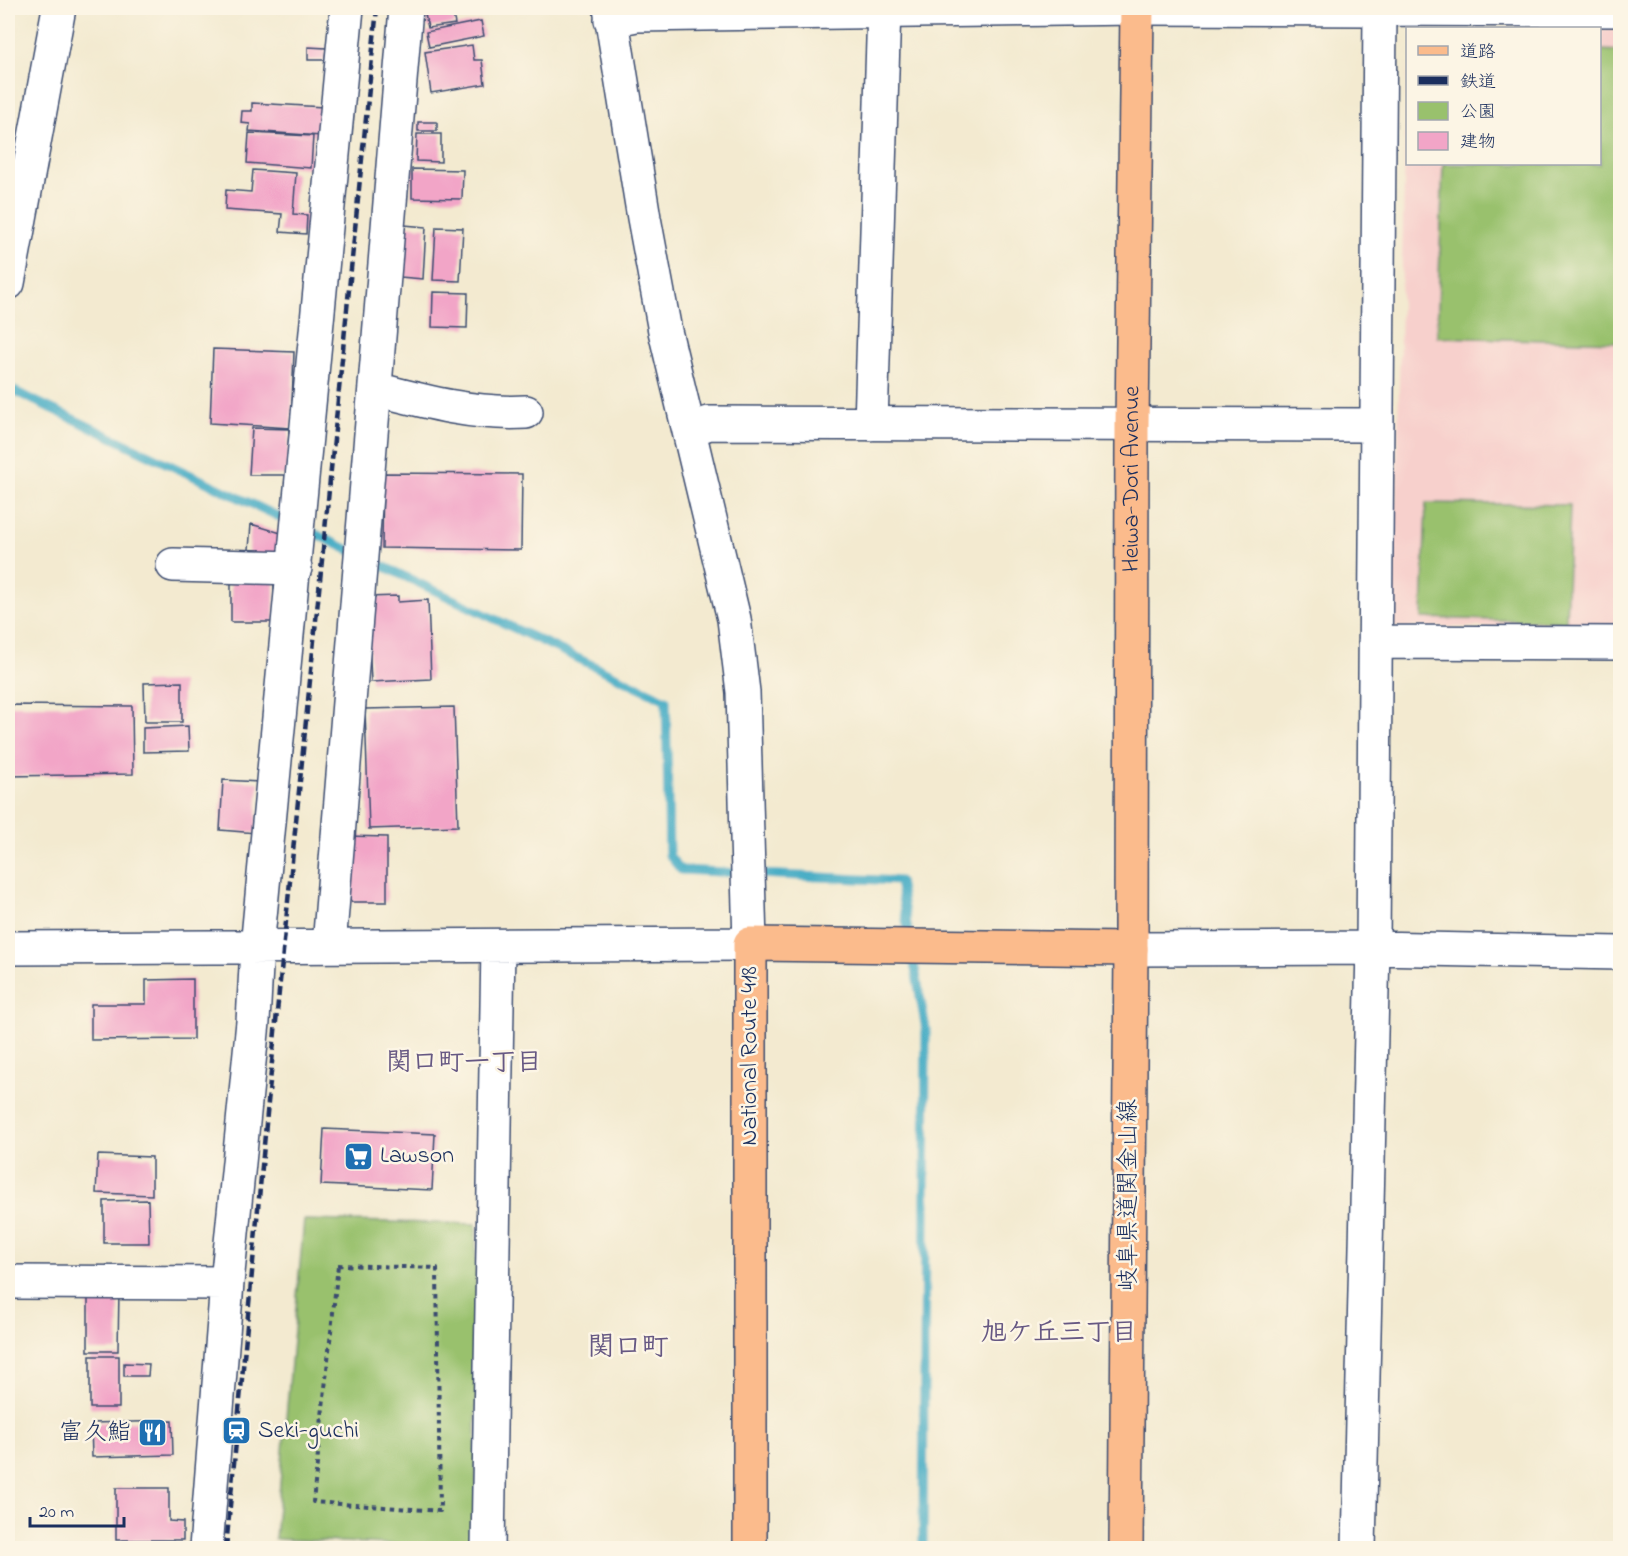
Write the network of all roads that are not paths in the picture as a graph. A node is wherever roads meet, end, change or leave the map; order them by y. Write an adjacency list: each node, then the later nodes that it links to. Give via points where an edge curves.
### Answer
1 (59, 8): 9 (street)
2 (347, 8): 16 (street)
3 (406, 8): 10 (street)
4 (1137, 8): 5 (street); 6 (street); 13 (main road, Heiwa-Dori Avenue)
5 (1380, 8): 7 (street); 14 (street)
6 (884, 9): 8 (street); 12 (street)
7 (1610, 9)
8 (611, 14): 15 (street, via 665,331)
9 (8, 283)
10 (376, 389): 11 (street, via 453,408); 21 (street)
11 (526, 412)
12 (871, 424): 13 (street); 15 (street, via 709,423)
13 (1132, 425): 14 (street); 26 (main road, Heiwa-Dori Avenue)
14 (1377, 425): 18 (street)
15 (690, 430): 20 (street, via 734,619 743,692)
16 (295, 554): 17 (street); 24 (street)
17 (173, 565)
18 (1375, 642): 19 (street); 25 (street)
19 (1620, 643)
20 (750, 944): 22 (street); 26 (main road, National Route 418); 32 (main road, National Route 418)
21 (329, 946): 22 (street); 24 (street)
22 (498, 946): 31 (street)
23 (8, 948): 24 (street)
24 (257, 948): 29 (street)
25 (1373, 948): 26 (street); 27 (street); 34 (street)
26 (1131, 949): 33 (main road, 岐阜県道関金山線)
27 (1620, 953)
28 (8, 1282): 29 (street)
29 (227, 1283): 30 (street)
30 (206, 1548)
31 (488, 1548)
32 (750, 1548)
33 (1126, 1548)
34 (1359, 1548)

